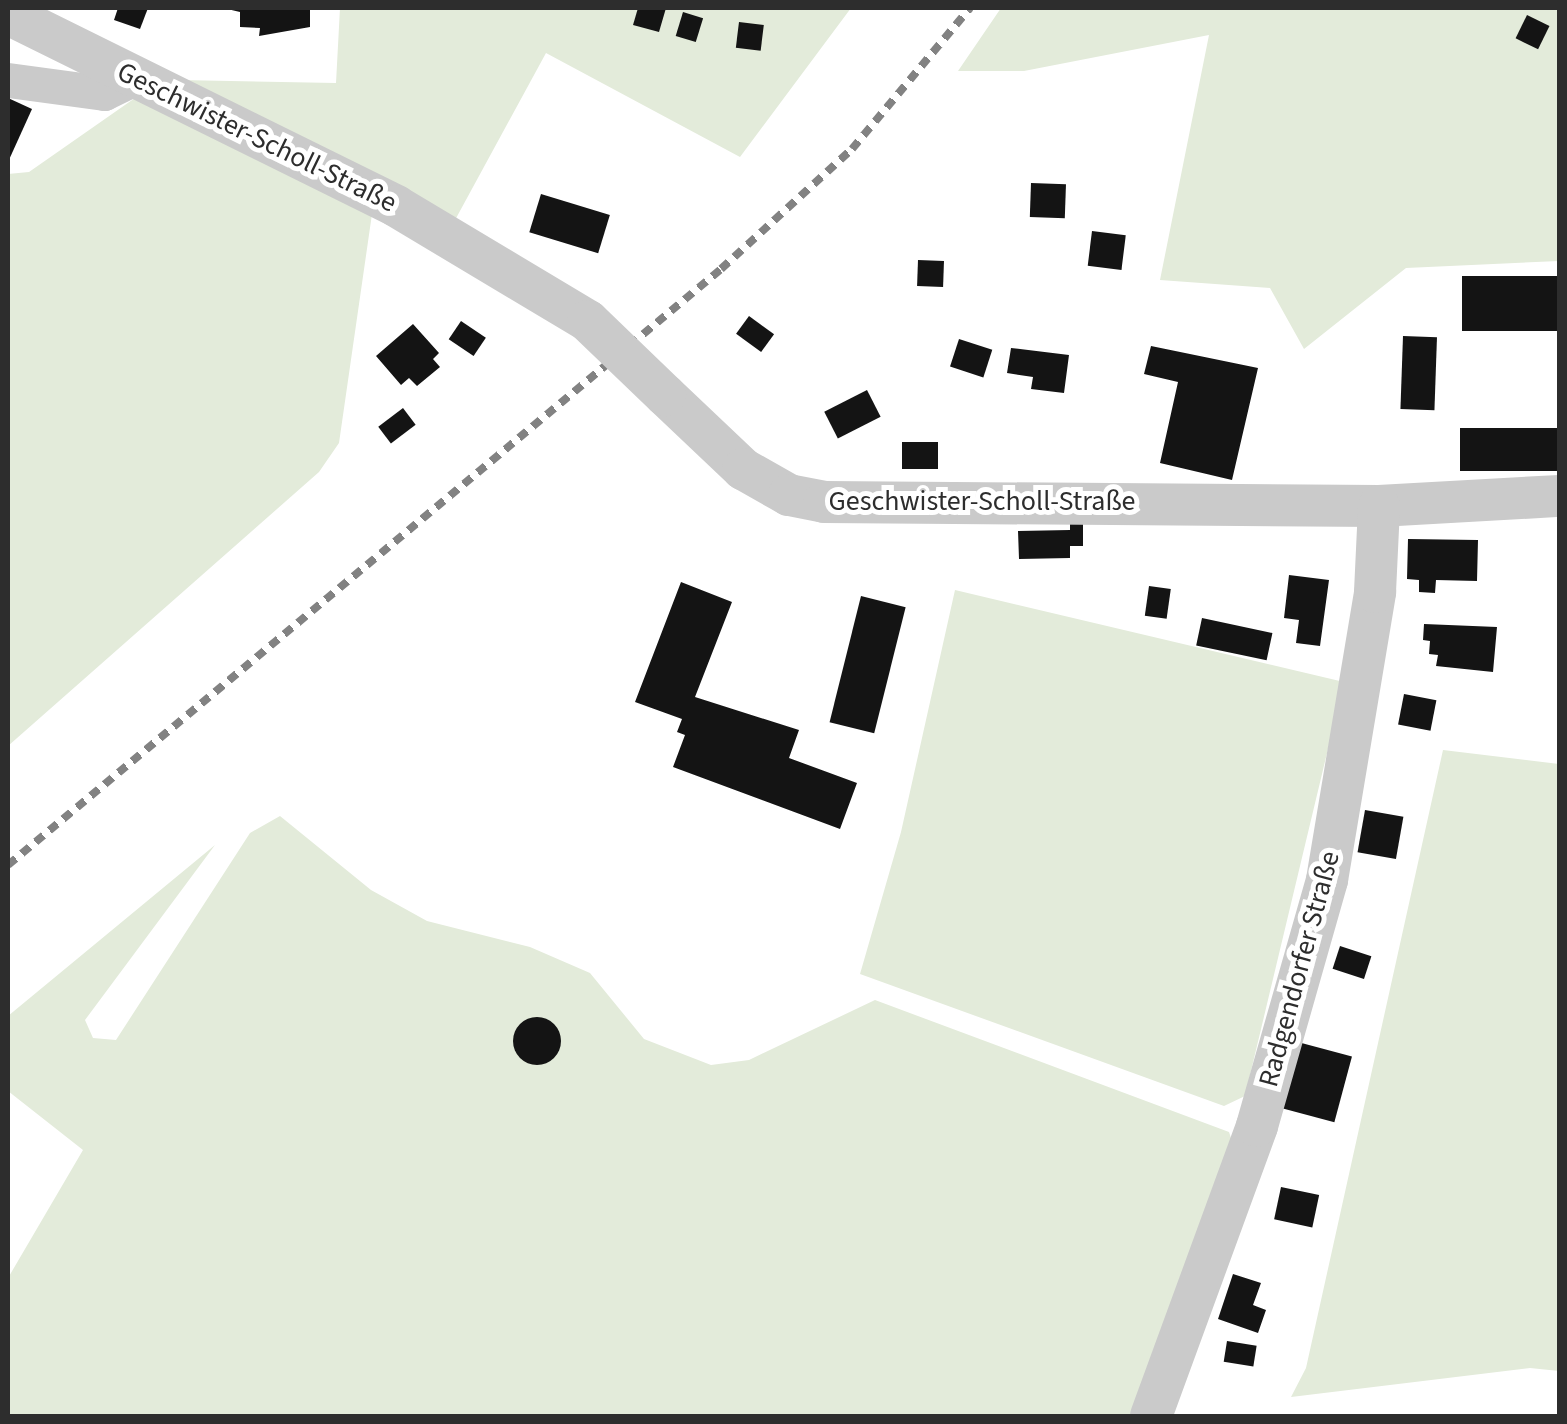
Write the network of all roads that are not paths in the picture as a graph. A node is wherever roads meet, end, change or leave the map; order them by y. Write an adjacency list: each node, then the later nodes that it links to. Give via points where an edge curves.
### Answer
1 (8, 14): 2 (street, Geschwister-Scholl-Straße)
2 (137, 77): 3 (street, via 104,93); 5 (street, Geschwister-Scholl-Straße, bridge, via 396,206 588,321 743,470 790,495 824,502)
3 (8, 80)
4 (1560, 496): 5 (street, Geschwister-Scholl-Straße)
5 (1379, 506): 6 (street, Radgendorfer Straße, via 1372,612 1326,880 1257,1126)
6 (1151, 1416)

